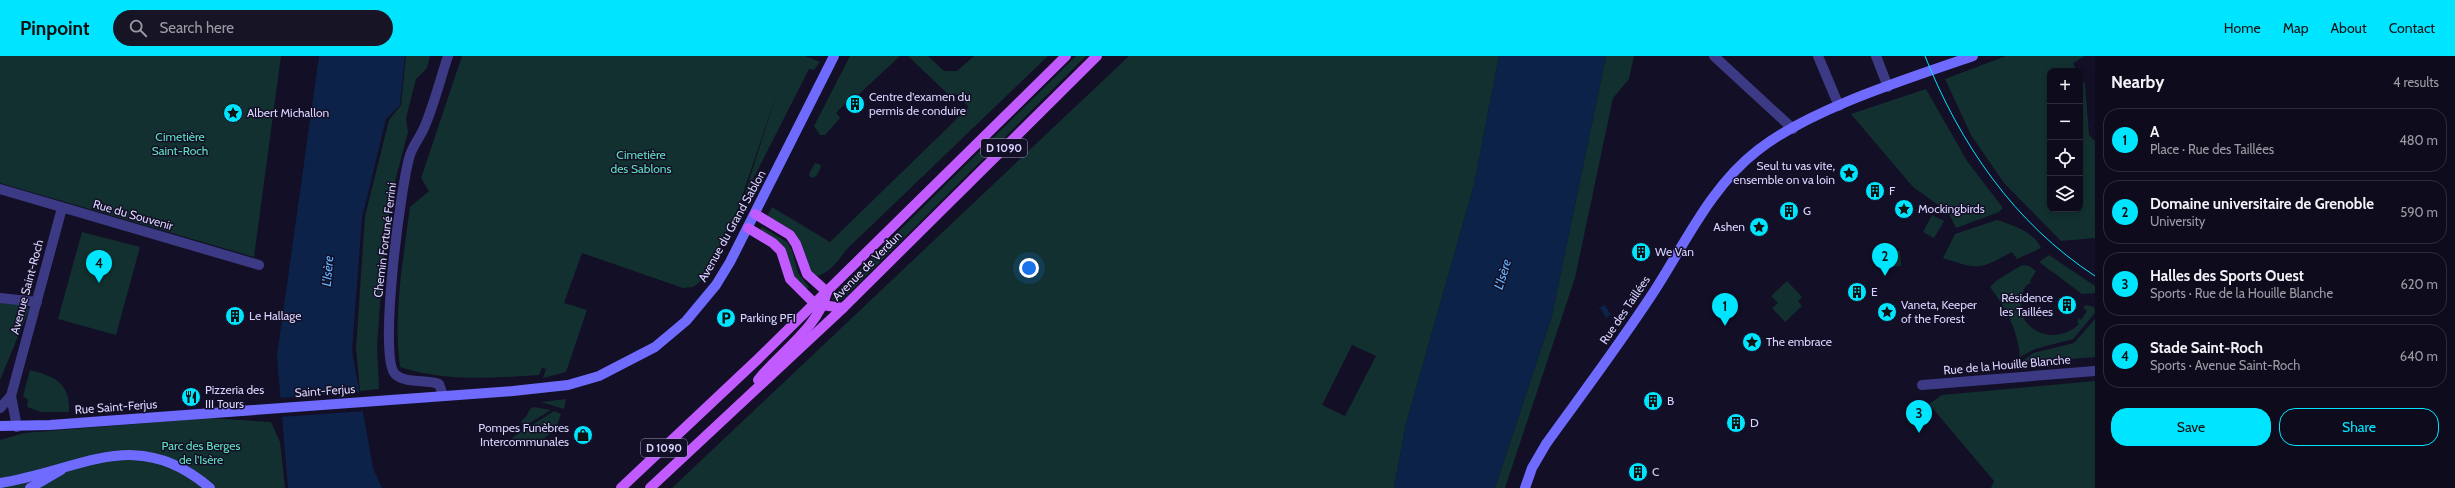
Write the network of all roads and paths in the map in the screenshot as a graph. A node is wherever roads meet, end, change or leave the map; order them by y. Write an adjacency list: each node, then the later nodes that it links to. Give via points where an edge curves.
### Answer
1 (448, 56): 25 (street, Chemin Fortuné Ferrini, via 424,127 410,155 396,238 390,306 391,368 396,375 405,379 439,384)
2 (834, 56): 14 (street, Avenue du Grand Sablon)
3 (1066, 56): 17 (main road, Avenue de Verdun / D 1090)
4 (1097, 56): 21 (main road, Avenue de Verdun / D 1090)
5 (1714, 56): 11 (street)
6 (1818, 56): 10 (street)
7 (1876, 56): 9 (street)
8 (1973, 56): 9 (street, Rue des Taillées)
9 (1888, 87): 10 (street, Rue des Taillées)
10 (1839, 106): 11 (street, Rue des Taillées)
11 (1793, 129): 38 (street, Rue des Taillées, via 1758,150 1730,176 1707,205 1651,296 1546,444 1532,468)
12 (0, 189): 13 (street, Rue du Souvenir)
13 (62, 208): 16 (street, Rue du Souvenir); 19 (street, Avenue Saint-Roch)
14 (755, 214): 15 (street, Avenue du Grand Sablon); 17 (main road, via 790,235 807,274)
15 (748, 228): 20 (main road, via 773,242 781,251 790,279); 25 (street, Avenue du Grand Sablon, via 716,285 686,321 636,359 599,376 568,385)
16 (259, 265)
17 (827, 292): 20 (main road, D 1090)
18 (5, 298): 19 (street)
19 (36, 302): 24 (street, Avenue Saint-Roch)
20 (819, 305): 21 (main road); 27 (main road, via 818,316 770,365); 36 (main road, Avenue de Verdun / D 1090)
21 (843, 308): 27 (main road, Avenue de Verdun / D 1090)
22 (2095, 371): 23 (street, Rue de la Houille Blanche)
23 (1922, 385)
24 (11, 396): 28 (street, Avenue Saint-Roch); 30 (street, Avenue Saint-Roch)
25 (443, 396): 26 (street, Avenue du Grand Sablon)
26 (421, 397): 29 (street, Saint-Ferjus)
27 (739, 405): 37 (main road, Avenue de Verdun / D 1090)
28 (0, 408)
29 (232, 412): 30 (street, Rue Saint-Ferjus)
30 (16, 426): 31 (street, Rue Saint-Ferjus)
31 (1, 427)
32 (65, 468): 33 (street); 34 (street); 35 (street, via 82,461 115,455 155,458 179,466)
33 (0, 483)
34 (30, 488)
35 (210, 488)
36 (621, 488)
37 (650, 488)
38 (1526, 488)

